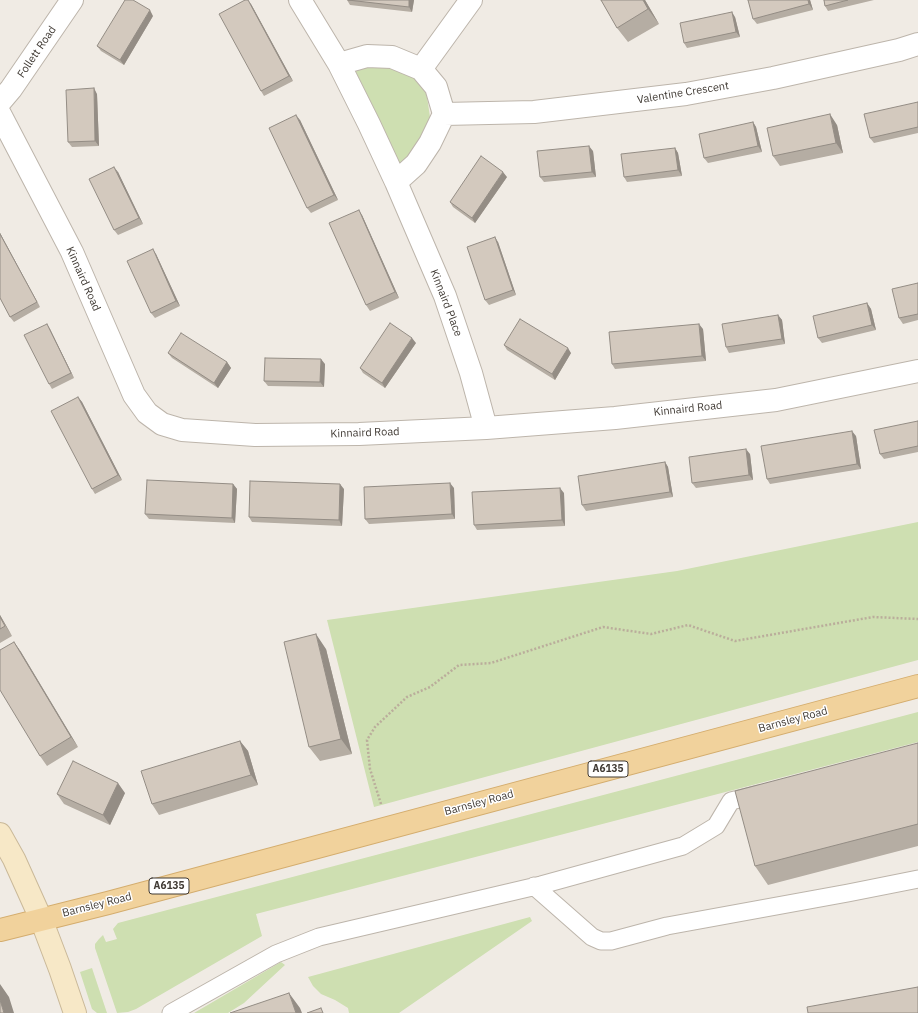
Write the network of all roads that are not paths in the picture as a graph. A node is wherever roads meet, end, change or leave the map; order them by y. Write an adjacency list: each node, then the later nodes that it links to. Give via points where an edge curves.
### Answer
1 (72, 0): 7 (street, Follett Road)
2 (300, 0): 5 (street, Kinnaird Place)
3 (471, 0): 6 (street)
4 (918, 44): 9 (street, Valentine Crescent, via 773,78 686,94 534,112)
5 (339, 64): 6 (street, via 367,56 392,57); 10 (street, Kinnaird Place)
6 (421, 69): 9 (street, via 436,88)
7 (0, 102)
8 (0, 114): 12 (street, Kinnaird Road, via 72,252 134,395 147,413 162,424 182,430 255,435 358,434)
9 (444, 114): 10 (street, via 416,164)
10 (396, 182): 12 (street, Kinnaird Place, via 445,296)
11 (918, 371): 12 (street, Kinnaird Road, via 776,400 615,418)
12 (486, 428)
13 (918, 686): 18 (main road, Barnsley Road / A6135)
14 (776, 789): 17 (lane, via 731,801 716,826 683,846)
15 (0, 834): 18 (street)
16 (918, 878): 17 (lane, via 667,926 611,941 592,937)
17 (534, 886): 21 (lane, via 319,937 276,954)
18 (41, 919): 19 (main road, A6135); 20 (street)
19 (0, 930)
20 (75, 1013)
21 (171, 1013)

